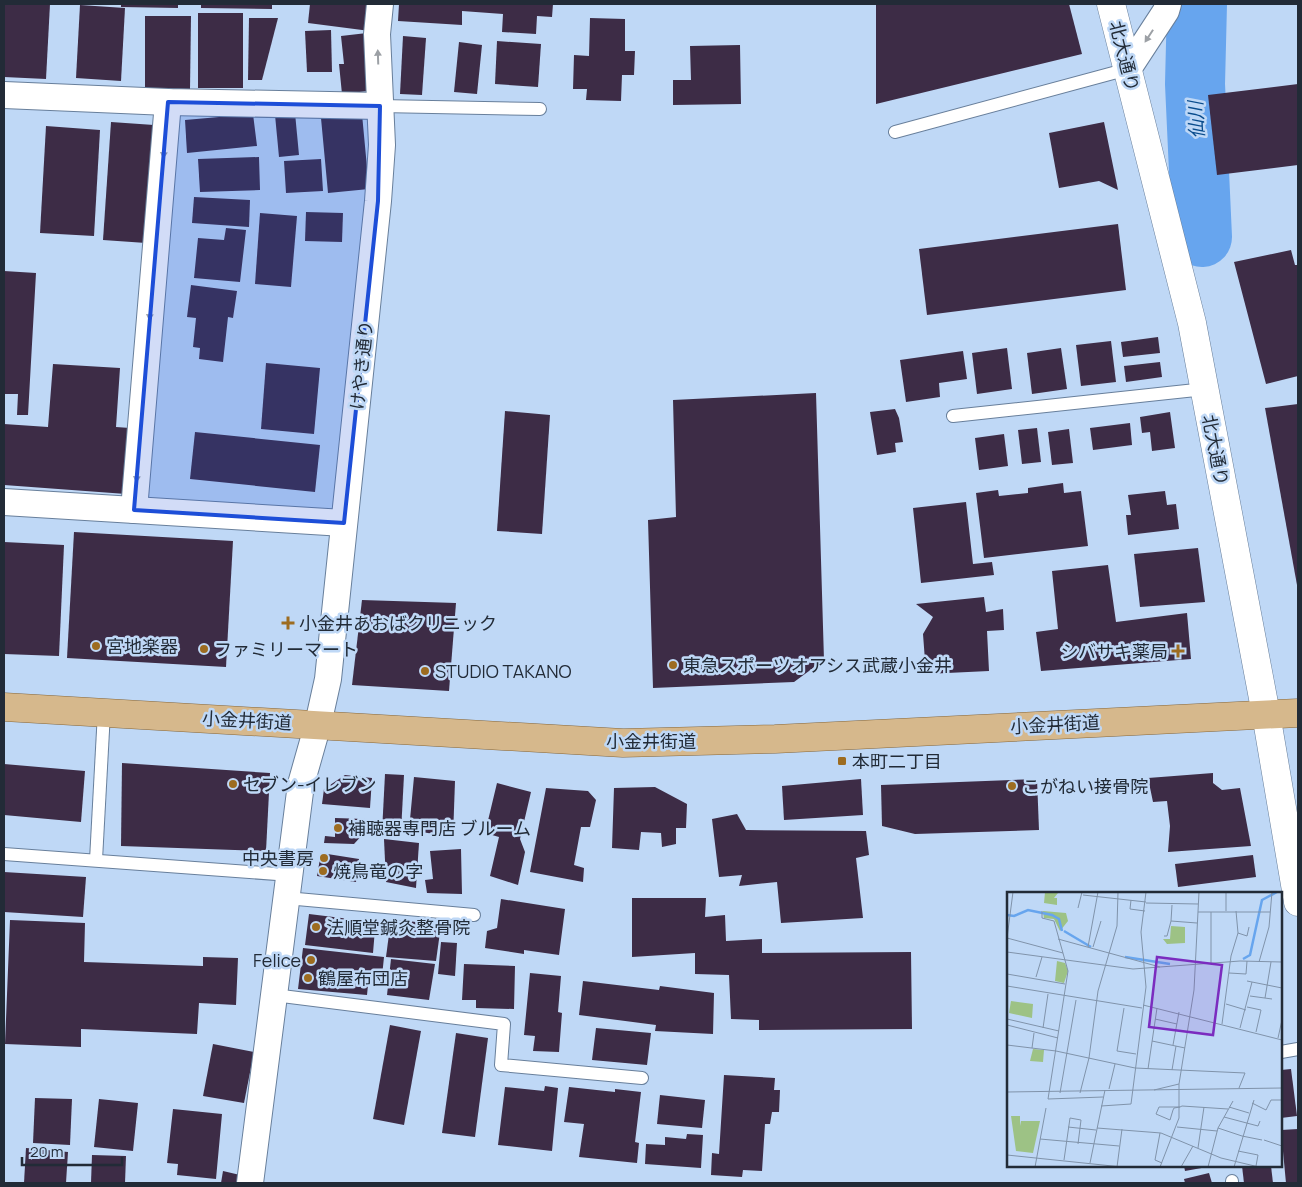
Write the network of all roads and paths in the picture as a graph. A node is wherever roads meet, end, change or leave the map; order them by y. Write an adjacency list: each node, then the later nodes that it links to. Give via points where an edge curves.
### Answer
1 (380, 4): 7 (street, けやき通り, one-way to 1, via 377,34)
2 (1112, 4): 4 (street, 北大通り)
3 (1168, 4): 4 (street, one-way to 4)
4 (1128, 69): 9 (lane); 10 (street, 北大通り, via 1192,323)
5 (4, 95): 6 (street)
6 (168, 102): 7 (street); 13 (street, one-way to 13)
7 (380, 106): 8 (lane); 14 (street, けやき通り, via 382,145 378,201)
8 (540, 109)
9 (895, 132)
10 (1205, 389): 11 (lane); 18 (street, 北大通り)
11 (953, 416)
12 (4, 502): 13 (street)
13 (134, 510): 14 (street)
14 (344, 523): 19 (street, けやき通り, via 328,679)
15 (4, 707): 16 (main road, 小金井街道)
16 (104, 712): 19 (main road, 小金井街道); 21 (lane)
17 (1298, 713): 18 (main road, 小金井街道)
18 (1266, 714): 19 (main road, 小金井街道, via 775,739 623,743); 23 (street, 北大通り)
19 (318, 724): 22 (street, けやき通り, via 301,784)
20 (4, 854): 21 (lane)
21 (96, 860): 22 (lane)
22 (288, 886): 24 (lane); 25 (street, けやき通り)
23 (1298, 902)
24 (474, 915)
25 (274, 996): 28 (lane, via 504,1024 501,1065); 29 (street, けやき通り)
26 (1298, 1049): 27 (lane)
27 (1282, 1052)
28 (642, 1078)
29 (250, 1183)

